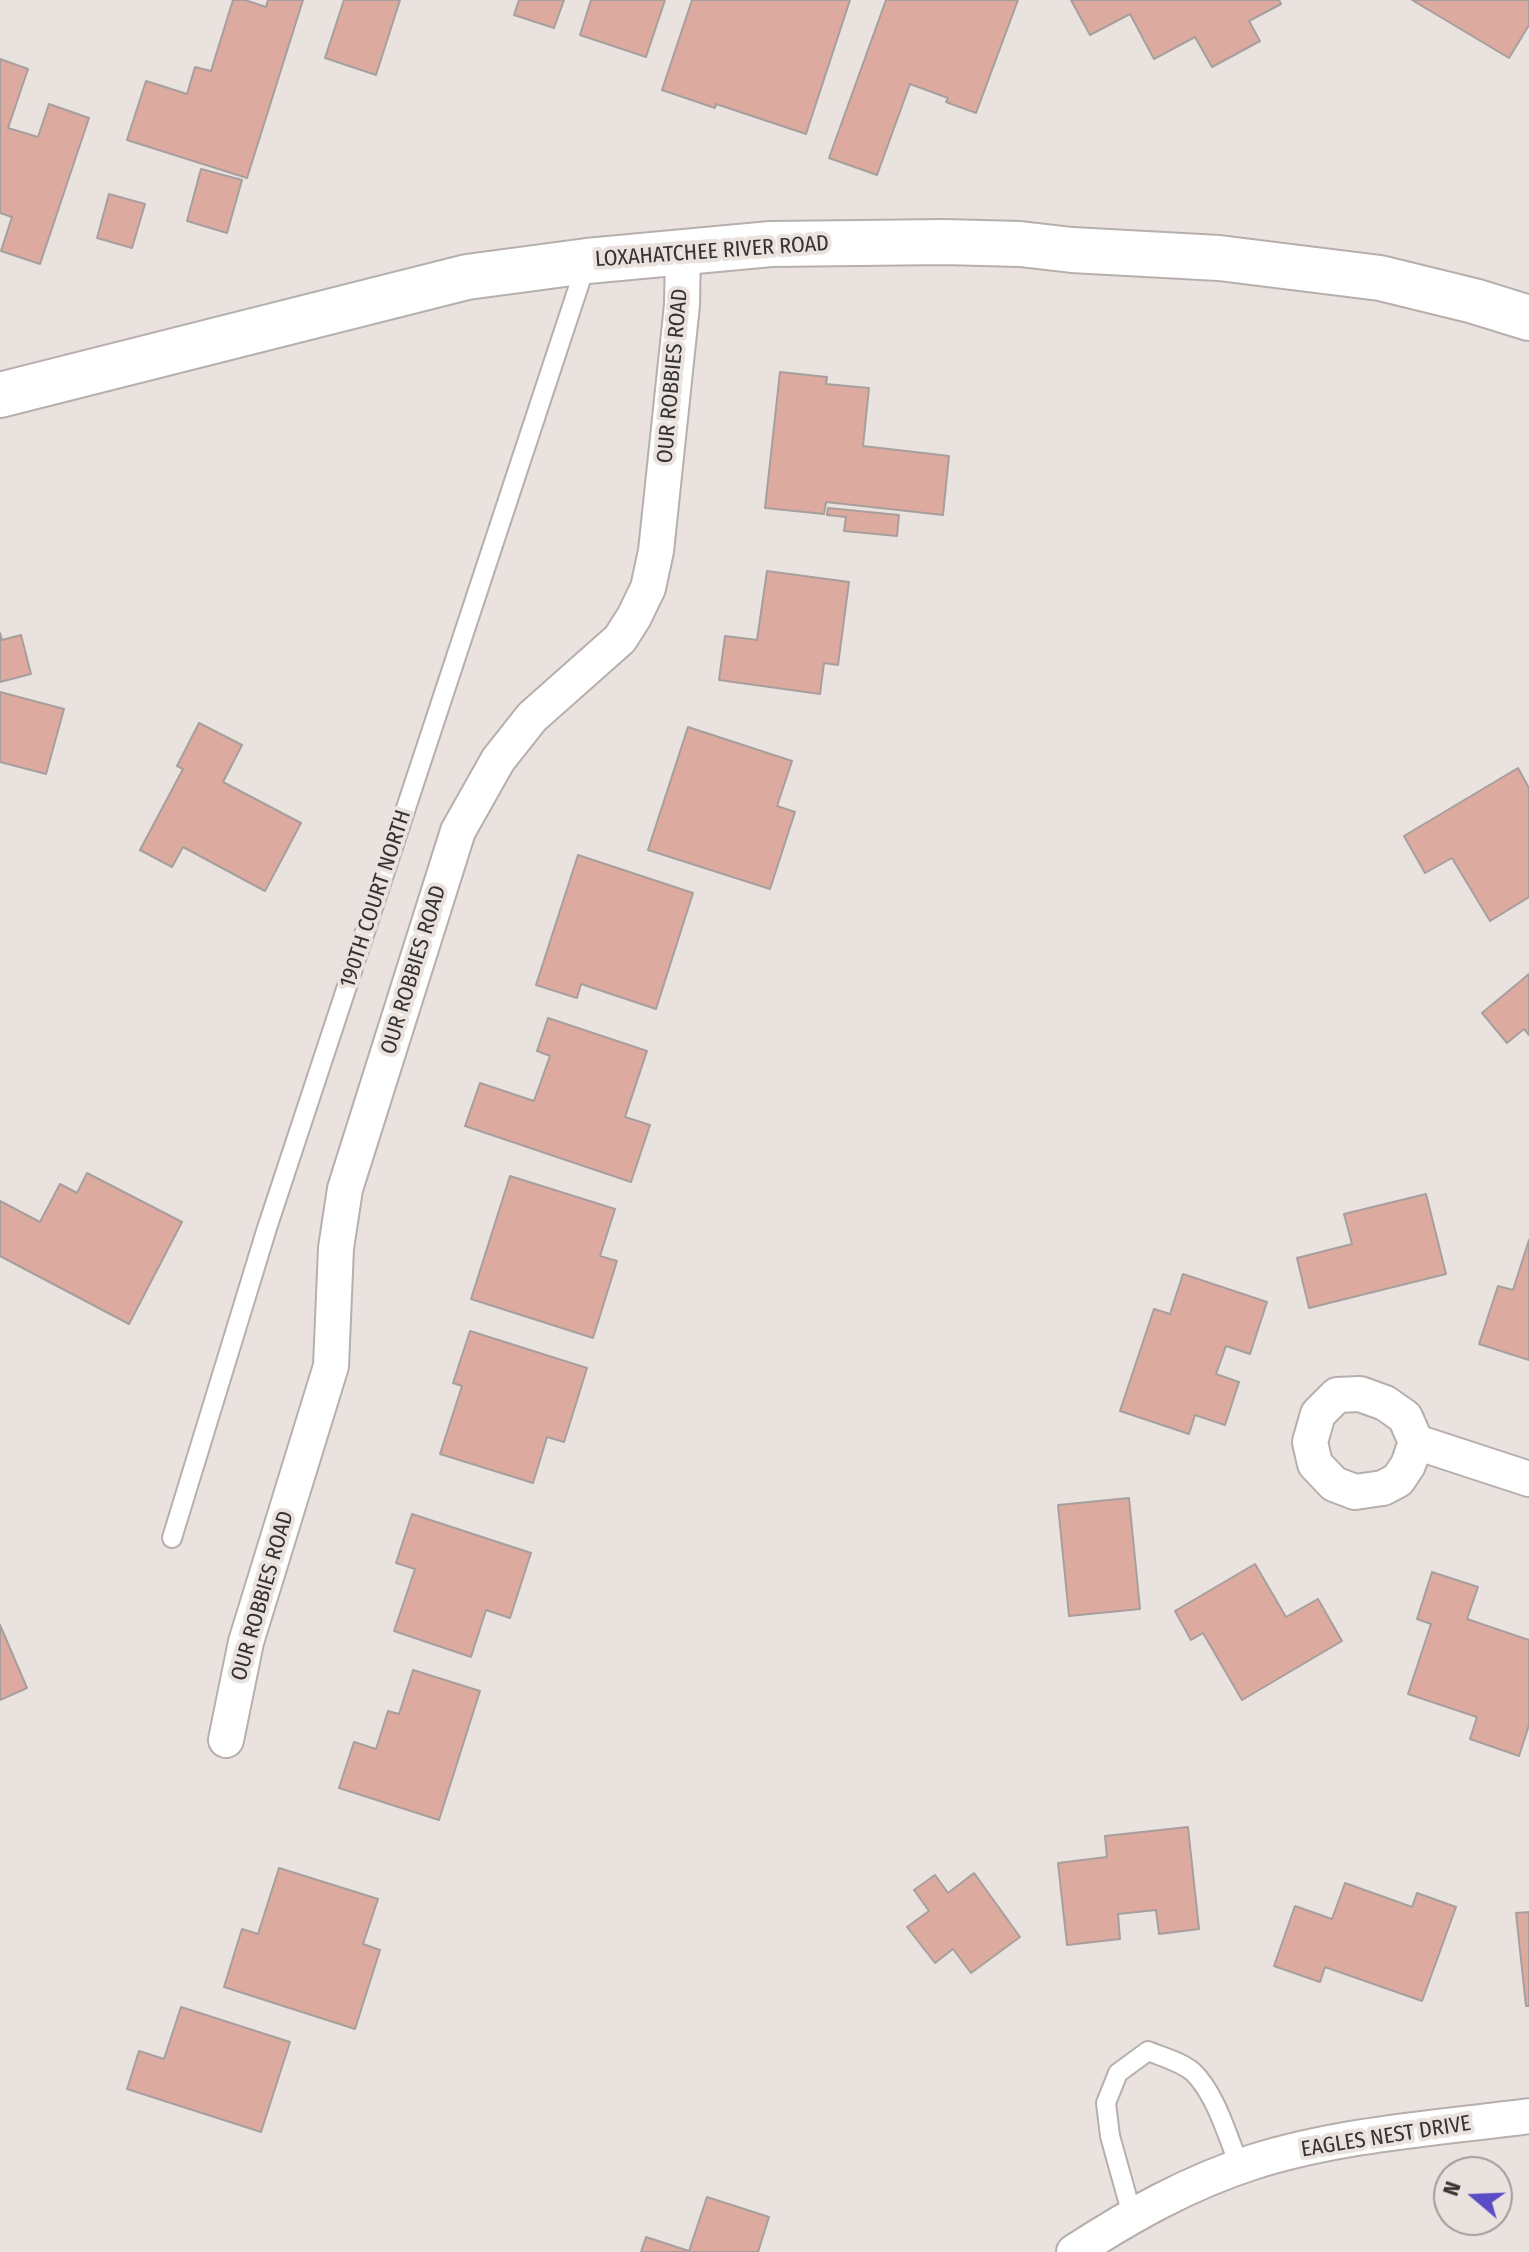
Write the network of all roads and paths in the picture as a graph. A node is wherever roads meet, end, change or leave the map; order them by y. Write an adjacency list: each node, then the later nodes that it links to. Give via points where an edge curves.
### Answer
1 (683, 251): 2 (street, LOXAHATCHEE RIVER ROAD); 3 (street, LOXAHATCHEE RIVER ROAD, via 944,242 1219,258 1380,278); 8 (street, OUR ROBBIES ROAD, via 682,305 648,588 620,639 532,717 498,760 458,831 345,1189 336,1248 331,1366 246,1642)
2 (587, 261): 4 (street, LOXAHATCHEE RIVER ROAD, via 467,277); 7 (lane, 190TH COURT NORTH, via 267,1228)
3 (1529, 318)
4 (0, 395)
5 (1416, 1442): 6 (street)
6 (1529, 1479)
7 (172, 1538)
8 (226, 1740)
9 (1529, 2116): 10 (street, EAGLES NEST DRIVE, via 1336,2141)
10 (1240, 2167): 11 (street, EAGLES NEST DRIVE); 11 (lane, via 1211,2097 1193,2072 1148,2051 1118,2073 1106,2103)
11 (1132, 2215): 12 (street, EAGLES NEST DRIVE)
12 (1074, 2252)

